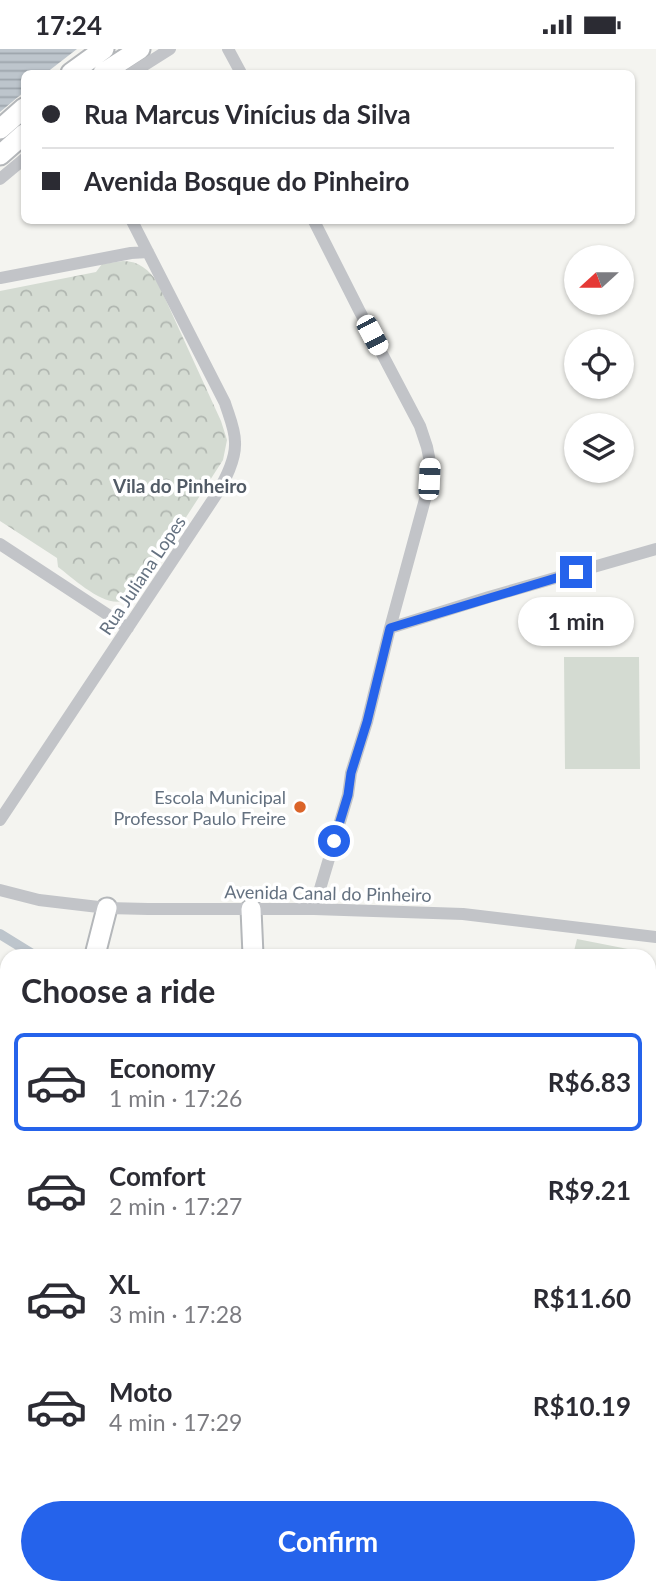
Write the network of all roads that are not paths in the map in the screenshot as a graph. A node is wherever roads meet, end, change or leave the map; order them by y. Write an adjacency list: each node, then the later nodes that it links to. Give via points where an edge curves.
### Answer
1 (104, 49): 5 (highway)
2 (170, 49): 4 (street)
3 (228, 49): 7 (street)
4 (134, 59): 6 (highway)
5 (75, 70)
6 (110, 70)
7 (239, 70)
8 (21, 111): 9 (highway)
9 (0, 129)
10 (21, 137): 11 (highway)
11 (0, 155)
12 (21, 162): 13 (street)
13 (0, 179)
14 (134, 224): 16 (street, Rua Juliana Lopes)
15 (316, 224): 21 (street, via 420,426 430,462 427,492)
16 (148, 252): 17 (street); 20 (street, Rua Juliana Lopes, via 225,403 236,446 216,495)
17 (0, 278)
18 (0, 544): 20 (street)
19 (656, 549): 21 (street)
20 (128, 628): 22 (street, Rua Juliana Lopes)
21 (390, 628): 26 (street)
22 (0, 820)
23 (0, 890): 24 (street, Avenida Canal do Pinheiro)
24 (107, 908): 25 (street, Avenida Canal do Pinheiro); 28 (highway)
25 (251, 909): 26 (street, Avenida Canal do Pinheiro); 29 (highway)
26 (314, 909): 27 (street, Avenida Canal do Pinheiro, via 463,914)
27 (656, 937)
28 (97, 949)
29 (253, 949)

